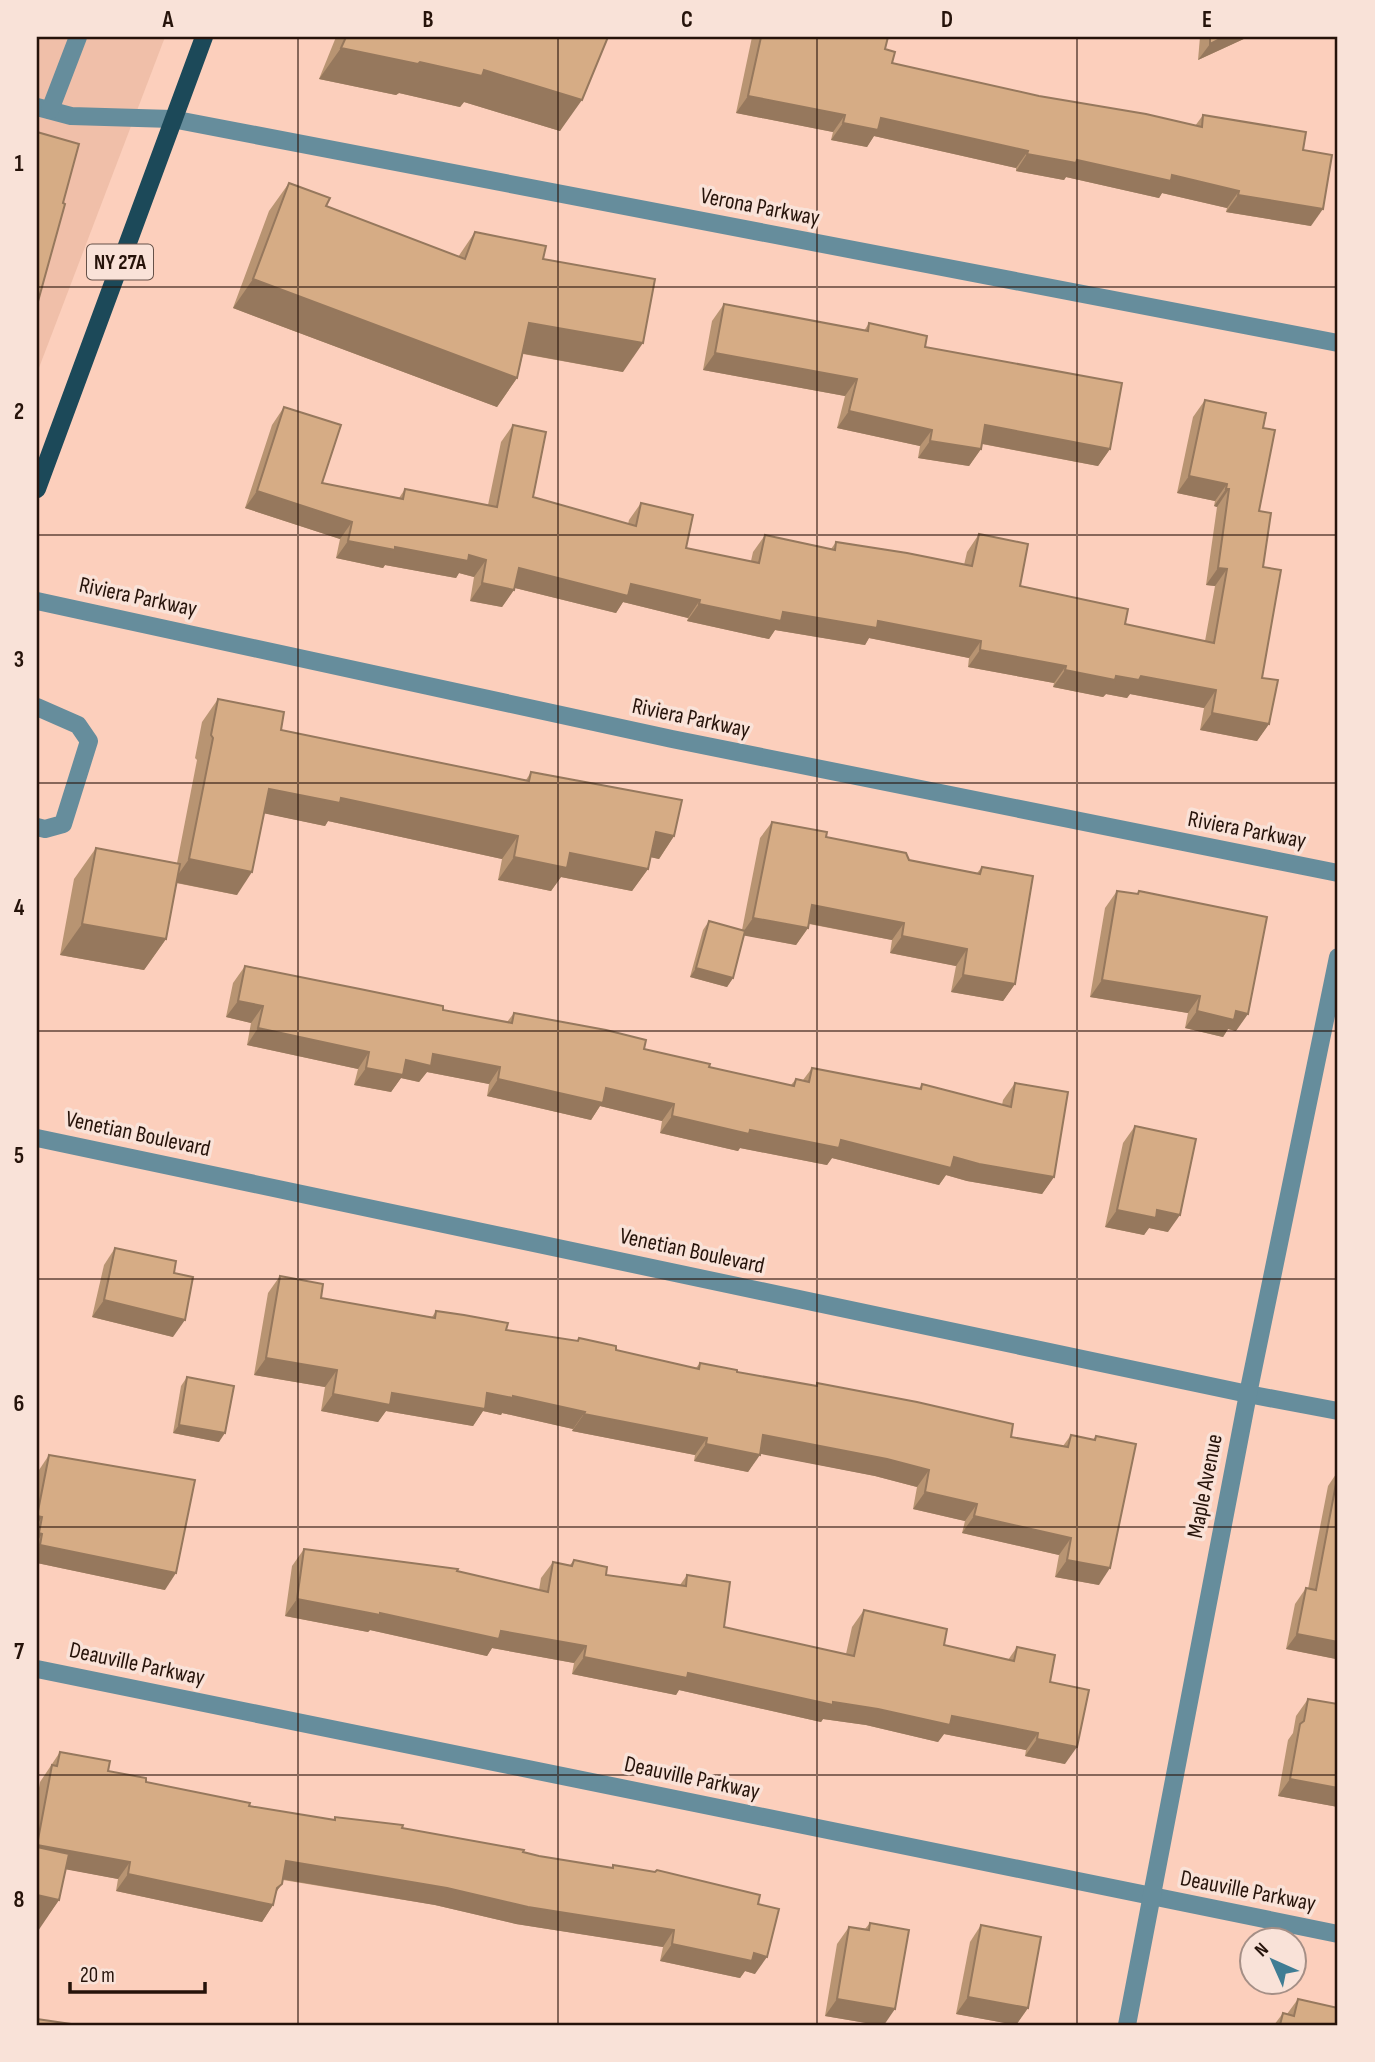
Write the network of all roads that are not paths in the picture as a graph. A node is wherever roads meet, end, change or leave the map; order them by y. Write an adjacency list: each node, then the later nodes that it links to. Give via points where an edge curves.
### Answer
1 (78, 37): 3 (street)
2 (204, 37): 4 (main road, NY 27A)
3 (44, 108): 4 (street, Verona Parkway, via 71,116)
4 (172, 118): 5 (street, Verona Parkway); 6 (main road, NY 27A)
5 (1338, 343)
6 (42, 457): 7 (main road, NY 27A)
7 (37, 489)
8 (37, 601): 11 (street, Riviera Parkway, via 659,736)
9 (37, 707): 10 (street, via 78,724 89,741 63,824)
10 (37, 827)
11 (1338, 873)
12 (1338, 957): 14 (street, Maple Avenue)
13 (37, 1138): 14 (street, Venetian Boulevard)
14 (1248, 1394): 15 (street, Venetian Boulevard); 17 (street, Maple Avenue)
15 (1338, 1411)
16 (37, 1669): 17 (street, Deauville Parkway)
17 (1152, 1897): 18 (street, Deauville Parkway); 19 (street, Maple Avenue)
18 (1338, 1934)
19 (1127, 2025)

